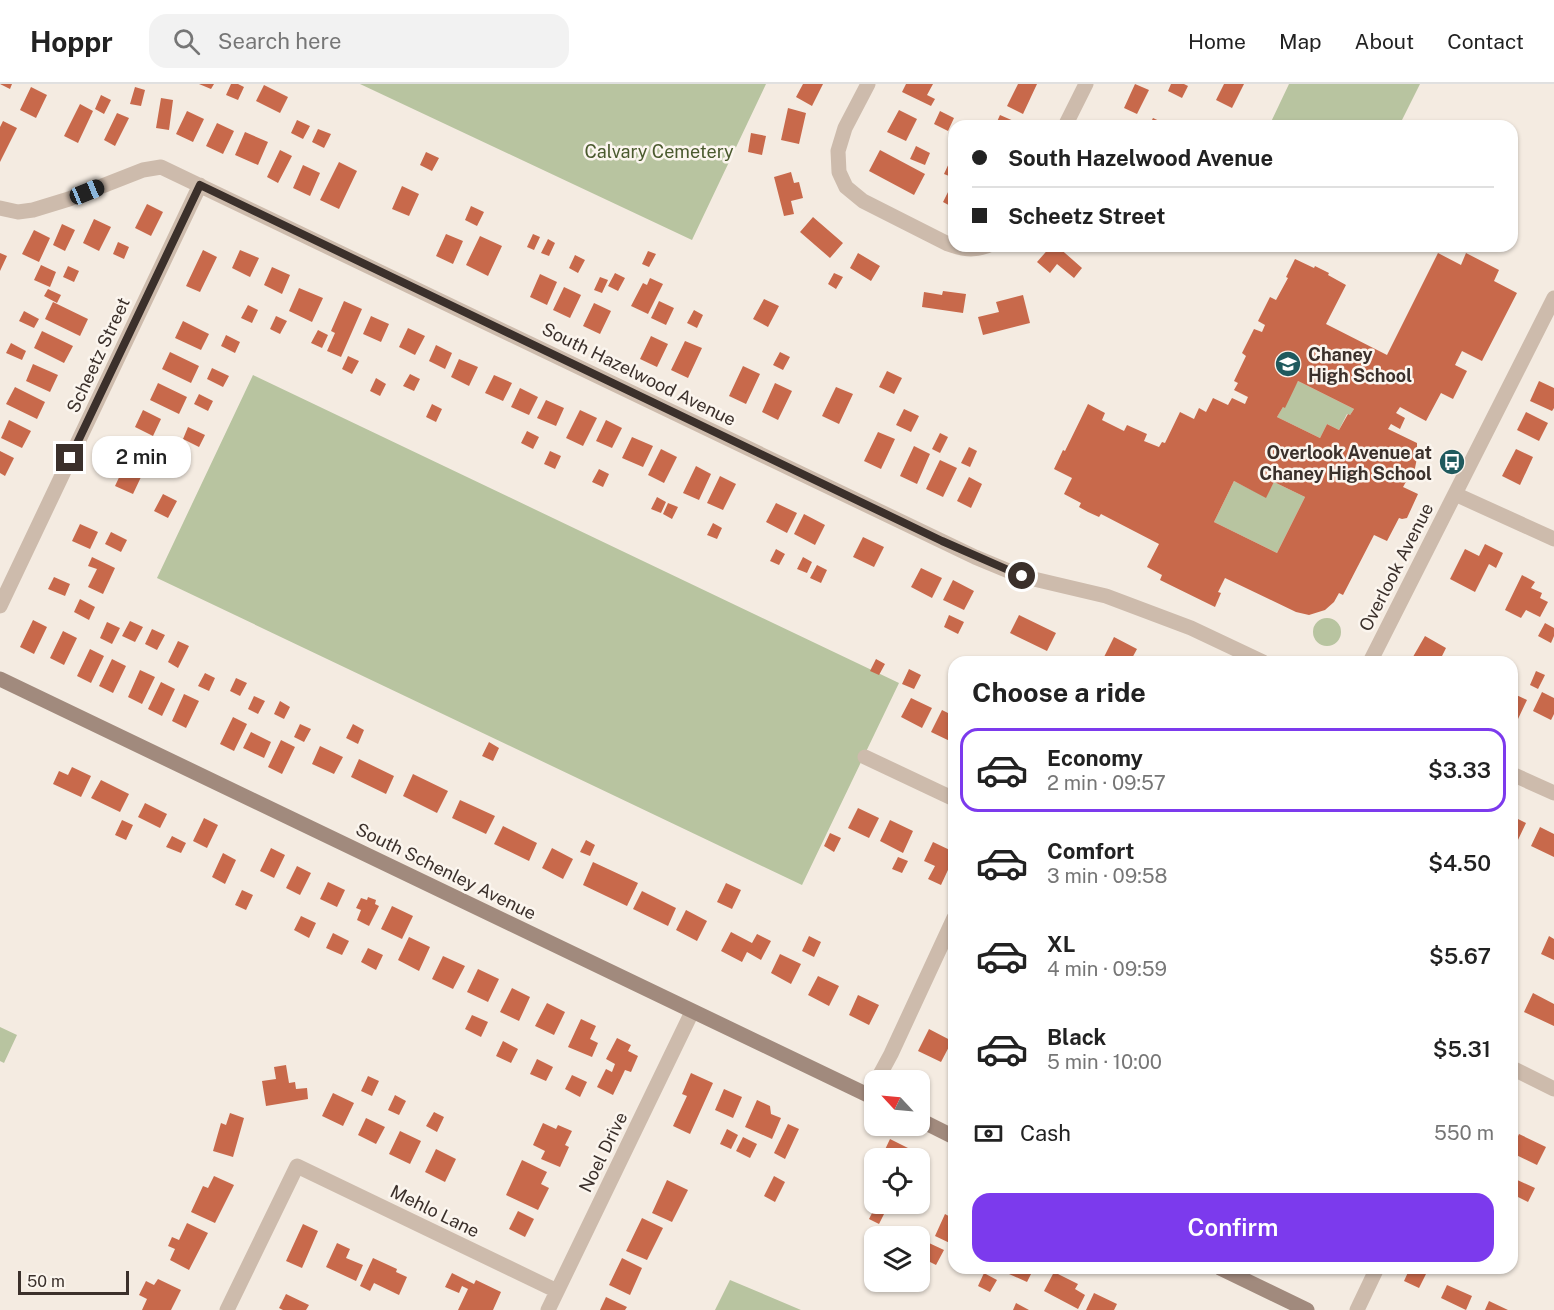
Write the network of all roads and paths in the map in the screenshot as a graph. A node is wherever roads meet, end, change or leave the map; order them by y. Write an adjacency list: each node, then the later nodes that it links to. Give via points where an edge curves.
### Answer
1 (868, 84): 6 (street, via 838,151 839,171 846,187 862,201)
2 (1086, 84): 3 (street)
3 (1068, 120)
4 (200, 185): 5 (street, South Hazelwood Avenue, via 161,167 33,210); 10 (street, Scheetz Street); 11 (street, South Hazelwood Avenue, via 975,557 1022,576 1103,595 1191,628)
5 (0, 208)
6 (948, 244)
7 (1554, 298): 8 (street, Overlook Avenue)
8 (1455, 494): 9 (street); 12 (street, Overlook Avenue)
9 (1554, 539)
10 (0, 606)
11 (1250, 656)
12 (1373, 656)
13 (0, 680): 19 (street, South Schenley Avenue)
14 (866, 757): 17 (street)
15 (1518, 777): 16 (street)
16 (1554, 793)
17 (948, 796)
18 (948, 931): 20 (street)
19 (692, 1012): 22 (street, South Schenley Avenue); 28 (street, Noel Drive)
20 (882, 1070)
21 (1518, 1071): 23 (street)
22 (864, 1089)
23 (1554, 1089)
24 (930, 1125): 25 (street)
25 (948, 1134)
26 (1232, 1274): 31 (street)
27 (1374, 1274): 32 (street)
28 (557, 1291): 29 (street, Mehlo Lane, via 297,1166); 30 (street, Noel Drive)
29 (227, 1310)
30 (548, 1310)
31 (1307, 1310)
32 (1356, 1310)

